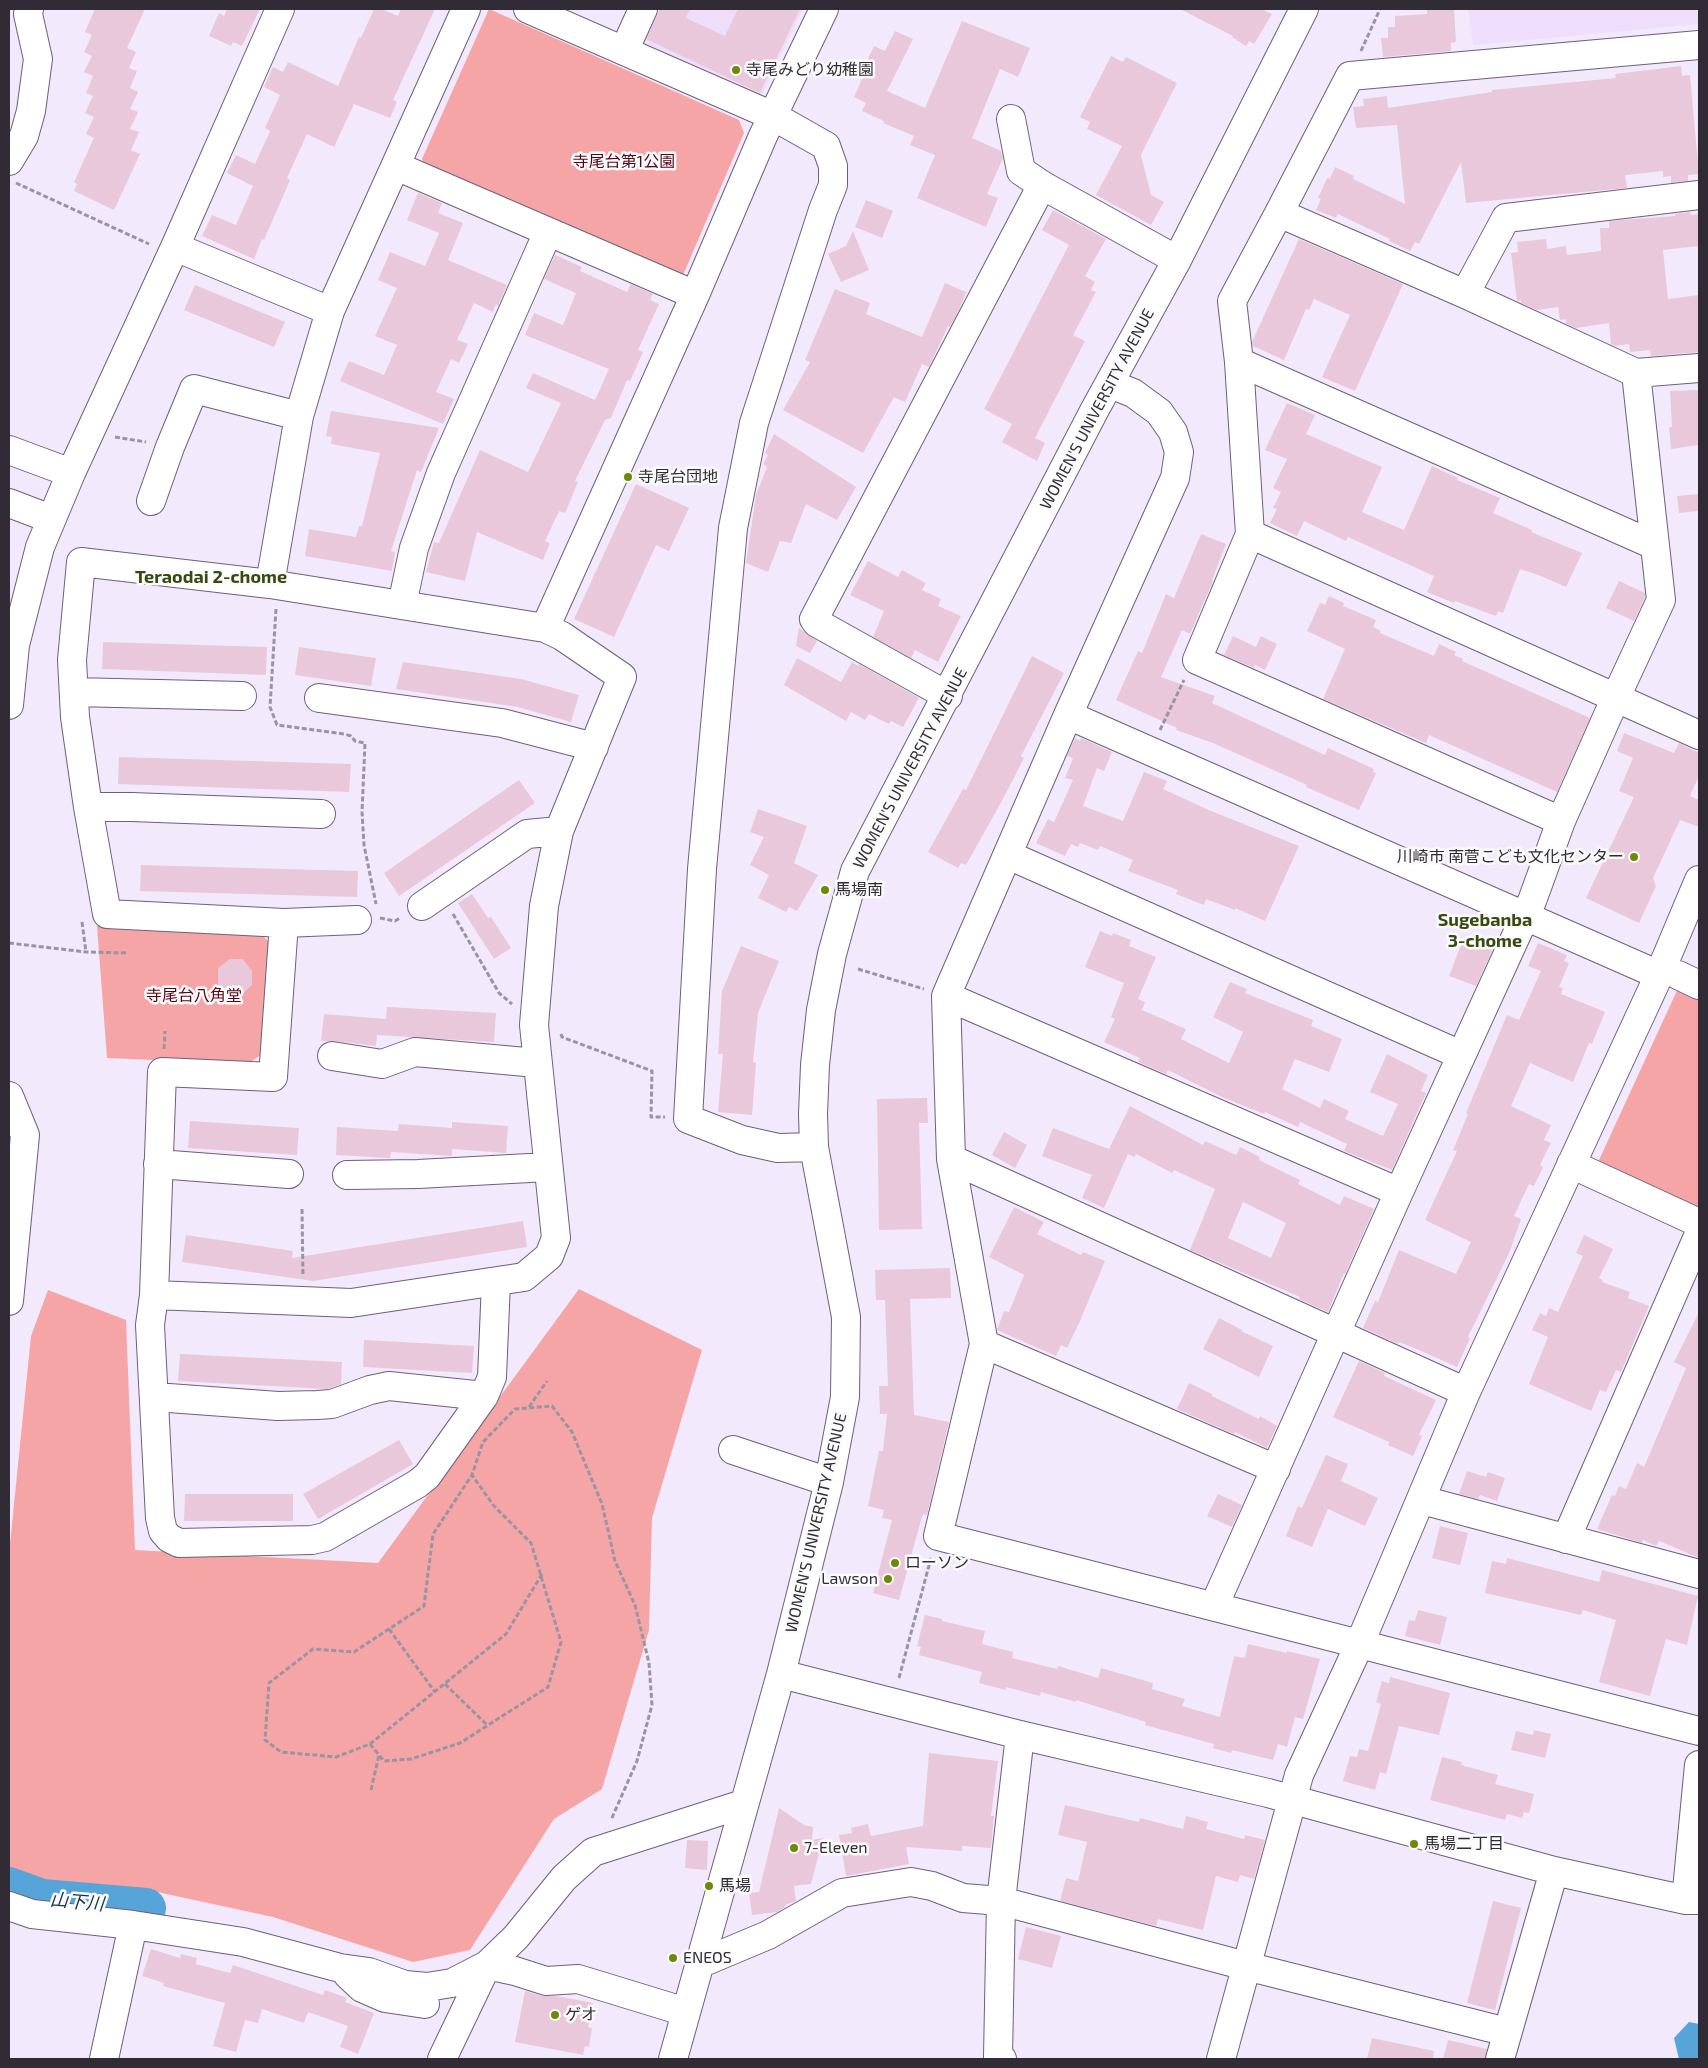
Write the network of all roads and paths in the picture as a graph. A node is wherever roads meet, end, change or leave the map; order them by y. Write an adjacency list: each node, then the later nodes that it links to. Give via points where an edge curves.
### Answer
1 (29, 9): 14 (street, via 38,59 24,136)
2 (280, 9): 21 (street)
3 (466, 9): 15 (street)
4 (528, 9): 10 (street)
5 (643, 9): 10 (street)
6 (824, 9): 12 (street)
7 (1304, 9): 22 (street, WOMEN'S UNIVERSITY AVENUE)
8 (1380, 9): 11 (path)
9 (1699, 45): 11 (street)
10 (624, 51): 12 (street)
11 (1350, 76): 19 (street)
12 (773, 116): 24 (street); 73 (street, via 826,146 833,166 833,186 754,423 733,528 702,869)
13 (1011, 119): 17 (street, via 1021,171)
14 (9, 161)
15 (396, 166): 20 (street); 25 (street)
16 (9, 180): 21 (path)
17 (1042, 186): 22 (street); 44 (street, via 814,619)
18 (1699, 195): 23 (street, via 1506,218)
19 (1279, 213): 23 (street); 26 (street, via 1232,301)
20 (548, 232): 24 (street); 39 (street, via 441,473 414,548)
21 (173, 251): 25 (street); 32 (street)
22 (1177, 260): 29 (street, WOMEN'S UNIVERSITY AVENUE)
23 (1465, 294): 28 (street)
24 (695, 295): 40 (street)
25 (330, 311): 30 (street)
26 (1238, 362): 36 (street); 37 (street)
27 (1699, 368): 28 (street)
28 (1636, 373): 37 (street)
29 (1110, 384): 44 (street, WOMEN'S UNIVERSITY AVENUE); 48 (street, via 1133,393 1160,412 1173,432 1179,452 1178,461 1175,478)
30 (299, 416): 33 (street, via 194,389); 38 (street)
31 (9, 450): 32 (street)
32 (71, 473): 35 (street)
33 (152, 501)
34 (9, 504): 35 (street)
35 (51, 519): 47 (street, via 40,547 15,645)
36 (1250, 534): 41 (street); 45 (street)
37 (1654, 545): 45 (street, via 1661,600)
38 (273, 592): 39 (street); 42 (street, via 82,562 72,660); 59 (path, via 270,707 277,725 344,734 365,743 362,812)
39 (402, 605): 40 (street)
40 (545, 628): 51 (street, via 622,677)
41 (1197, 660): 49 (path); 54 (street)
42 (74, 692): 43 (street); 52 (street)
43 (242, 696)
44 (948, 696): 74 (street, WOMEN'S UNIVERSITY AVENUE, via 855,871 832,954 821,1010 815,1065)
45 (1616, 697): 50 (street); 54 (street)
46 (319, 698): 51 (street, via 502,723)
47 (9, 705)
48 (1068, 715): 56 (street); 60 (street)
49 (1158, 735)
50 (1699, 735)
51 (594, 747): 55 (street)
52 (88, 807): 53 (street); 61 (street, via 107,914)
53 (321, 814)
54 (1561, 821): 60 (street)
55 (559, 830): 58 (street, via 526,834); 67 (street, via 544,906)
56 (1008, 855): 66 (street); 69 (street)
57 (1699, 880): 65 (street)
58 (432, 899): 59 (path, via 395,921); 67 (path, via 499,993)
59 (367, 914): 61 (street)
60 (1525, 916): 65 (street); 69 (street)
61 (284, 922): 76 (street, via 273,1077 162,1072)
62 (9, 944): 63 (path)
63 (128, 953)
64 (858, 969): 66 (path)
65 (1679, 978): 77 (street)
66 (946, 996): 75 (street); 82 (street)
67 (534, 1025): 71 (street)
68 (561, 1028): 73 (path, via 562,1037 652,1071 651,1117)
69 (1461, 1055): 82 (street)
70 (332, 1056): 71 (street, via 382,1064 415,1052)
71 (537, 1063): 78 (street)
72 (9, 1096): 79 (street, via 25,1135)
73 (688, 1119): 74 (street, via 742,1140 778,1148)
74 (814, 1147): 101 (street, WOMEN'S UNIVERSITY AVENUE, via 846,1317 845,1397)
75 (951, 1159): 91 (street); 92 (street)
76 (158, 1164): 80 (street); 88 (street)
77 (1571, 1164): 84 (street); 94 (street)
78 (548, 1167): 81 (street); 87 (street, via 556,1238 549,1256 524,1277)
79 (15, 1173): 86 (street)
80 (289, 1174)
81 (347, 1175)
82 (1399, 1192): 91 (street)
83 (302, 1209): 90 (path)
84 (1699, 1223)
85 (1699, 1234): 104 (street)
86 (11, 1251): 89 (street)
87 (496, 1282): 90 (street, via 351,1303); 95 (street, via 492,1377)
88 (154, 1296): 90 (street); 96 (street, via 150,1325)
89 (9, 1301)
90 (303, 1302)
91 (1337, 1332): 94 (street); 99 (street)
92 (984, 1344): 99 (street); 103 (street)
93 (547, 1381): 97 (path)
94 (1466, 1392): 102 (street)
95 (484, 1396): 96 (street, via 389,1386 332,1404 317,1405 278,1406); 96 (street, via 427,1476 325,1537 179,1543 163,1532 160,1518)
96 (155, 1397)
97 (528, 1408): 100 (path, via 515,1408 483,1442); 123 (path, via 552,1406 572,1432 602,1504 615,1561 635,1605 649,1663 652,1705 637,1761)
98 (733, 1450): 101 (street)
99 (1276, 1469): 107 (street)
100 (472, 1475): 105 (path, via 494,1506 532,1543); 108 (path, via 433,1534 424,1606)
101 (829, 1482): 110 (street, WOMEN'S UNIVERSITY AVENUE)
102 (1422, 1500): 104 (street); 109 (street)
103 (938, 1536): 107 (street); 111 (path)
104 (1566, 1539): 106 (street)
105 (542, 1574): 112 (path, via 506,1634); 114 (path, via 561,1642 548,1687)
106 (1699, 1574)
107 (1214, 1606): 109 (street)
108 (389, 1629): 113 (path); 117 (path, via 354,1652 313,1649 269,1683 265,1740 281,1752 336,1758)
109 (1360, 1643): 115 (street); 121 (street, via 1299,1775)
110 (781, 1674): 116 (street); 122 (street, WOMEN'S UNIVERSITY AVENUE)
111 (899, 1678)
112 (445, 1684): 113 (path); 114 (path)
113 (434, 1692): 117 (path)
114 (487, 1725): 118 (path, via 460,1743 411,1760 384,1761)
115 (1699, 1731)
116 (1020, 1735): 121 (street); 126 (street)
117 (370, 1744): 118 (path)
118 (379, 1755): 120 (path)
119 (1699, 1765): 125 (street)
120 (371, 1790)
121 (1291, 1800): 124 (street); 131 (street)
122 (744, 1804): 123 (street); 129 (street, WOMEN'S UNIVERSITY AVENUE)
123 (598, 1849): 130 (street, via 564,1878 516,1937)
124 (1554, 1871): 125 (street); 135 (street)
125 (1693, 1900)
126 (1001, 1901): 129 (street, via 963,1898 911,1882 842,1893 768,1935); 131 (street); 139 (street, via 998,2058)
127 (9, 1906): 128 (street, via 32,1914)
128 (133, 1925): 132 (street, via 243,1942); 136 (street)
129 (699, 1964): 134 (street, WOMEN'S UNIVERSITY AVENUE)
130 (487, 1965): 132 (street, via 452,1983 428,1987 405,1985 369,1972); 133 (street); 134 (street, via 546,1981 578,1979)
131 (1246, 1966): 135 (street); 140 (street)
132 (340, 1968): 133 (street, via 362,1988 385,1998 428,2005)
133 (472, 1998): 137 (street)
134 (686, 2012): 138 (street, WOMEN'S UNIVERSITY AVENUE)
135 (1507, 2032): 141 (street)
136 (104, 2059)
137 (442, 2059)
138 (673, 2059)
139 (1002, 2059)
140 (1221, 2059)
141 (1500, 2059)

